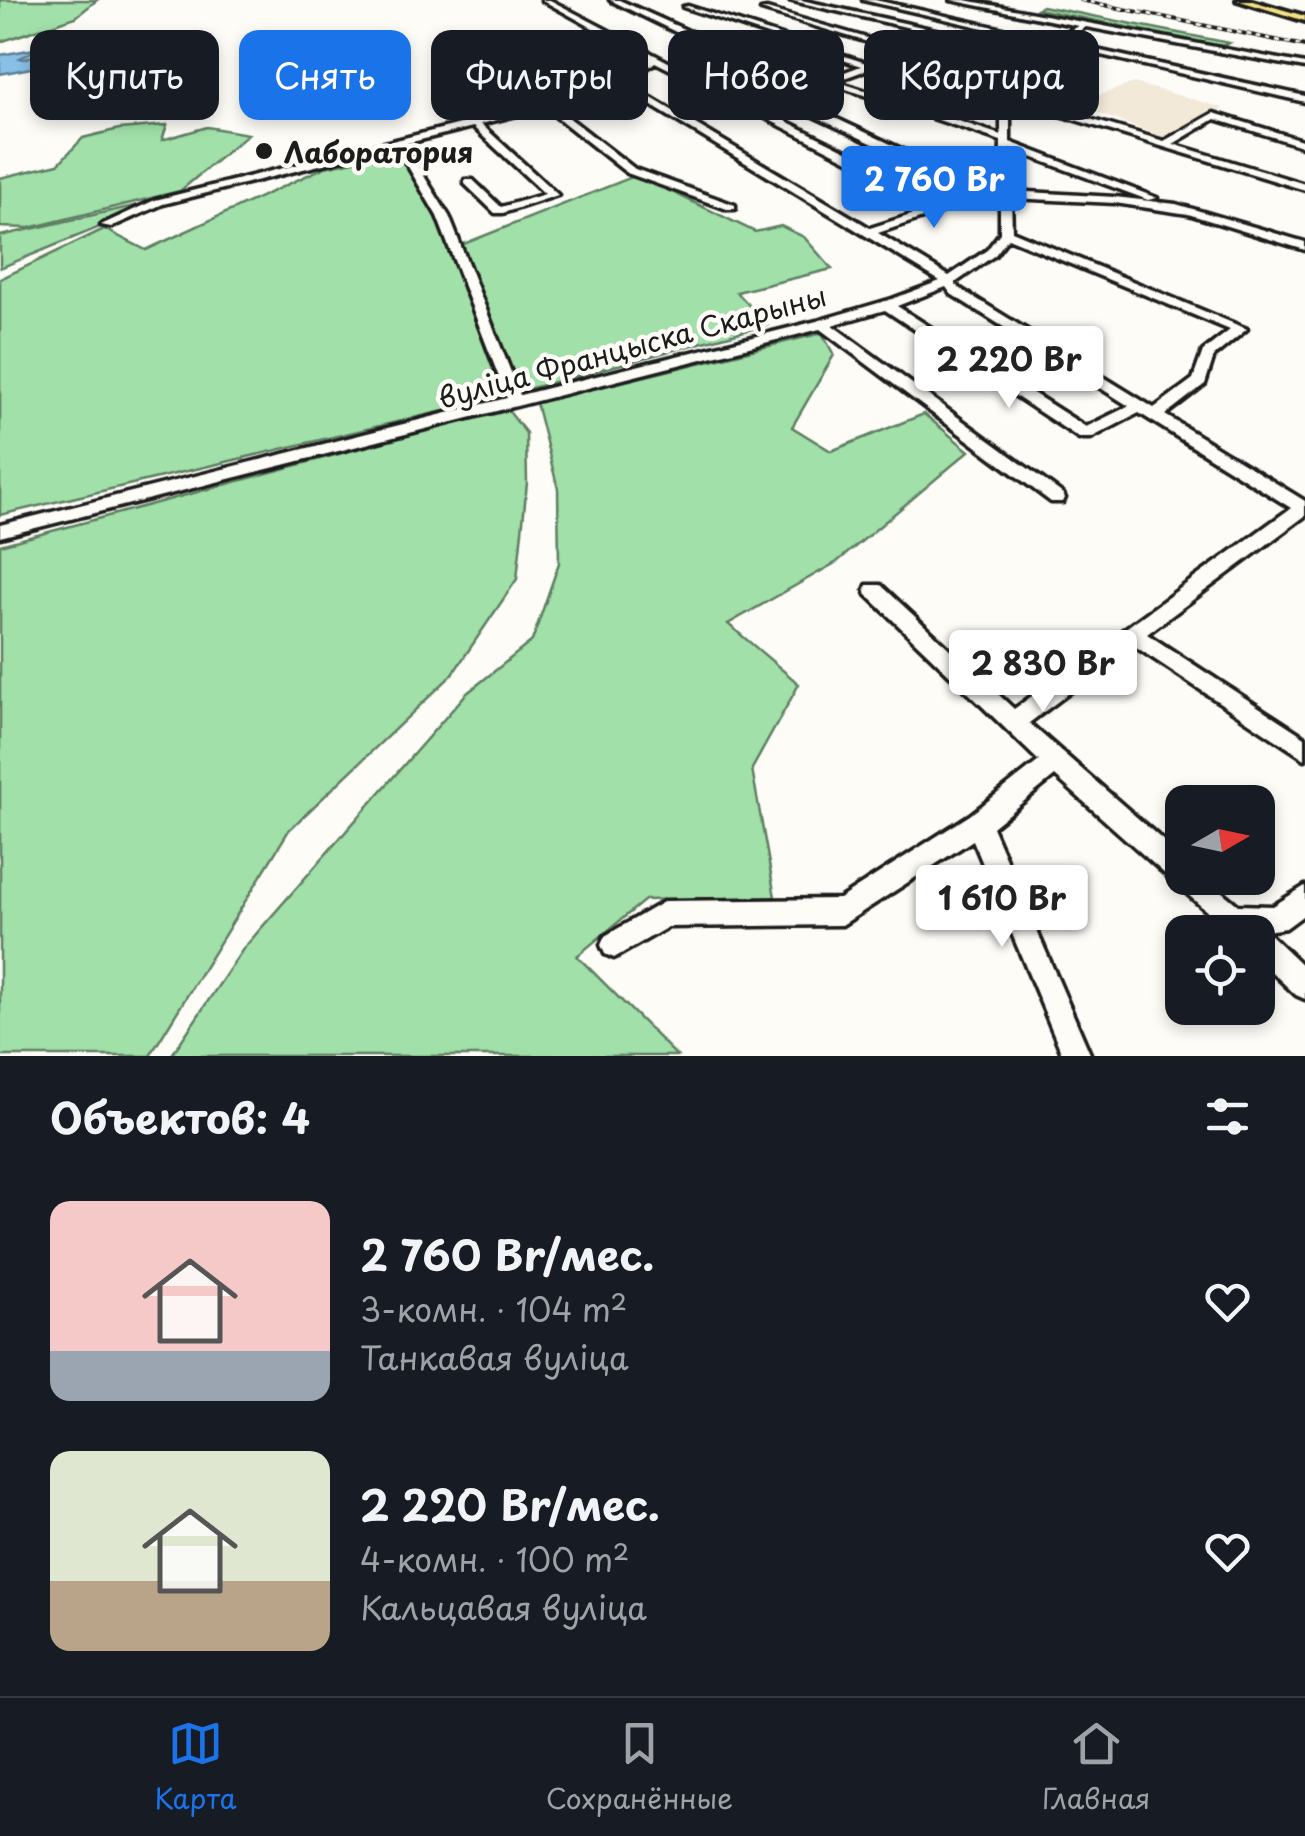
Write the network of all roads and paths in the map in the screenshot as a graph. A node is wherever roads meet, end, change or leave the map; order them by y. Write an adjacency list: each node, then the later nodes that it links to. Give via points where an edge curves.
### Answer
1 (544, 0): 17 (street)
2 (613, 0): 11 (street)
3 (792, 0): 12 (street)
4 (866, 0): 13 (street)
5 (954, 0): 10 (street)
6 (1241, 0): 9 (main road)
7 (693, 2): 20 (street)
8 (765, 10): 15 (street)
9 (1305, 19)
10 (1086, 24): 14 (street); 21 (street)
11 (675, 30)
12 (929, 30)
13 (1005, 30)
14 (1075, 30)
15 (864, 40)
16 (1099, 51): 23 (street)
17 (657, 57): 18 (street); 19 (street)
18 (668, 63)
19 (648, 64)
20 (864, 65)
21 (1305, 66)
22 (844, 87): 33 (street)
23 (1305, 99)
24 (648, 100): 44 (street)
25 (482, 120): 31 (street)
26 (566, 120): 41 (street, via 631,171)
27 (781, 120): 40 (street)
28 (831, 120): 38 (street)
29 (1006, 120): 33 (street)
30 (1087, 120): 34 (street)
31 (474, 122): 32 (street); 36 (street, via 554,195 498,212)
32 (398, 141): 43 (street, via 159,202); 50 (street, via 443,216)
33 (1006, 142): 39 (street); 42 (street)
34 (1166, 144): 35 (street, via 1214,116); 37 (street)
35 (1305, 144)
36 (469, 182)
37 (1305, 187)
38 (987, 193): 39 (street); 40 (street)
39 (1009, 196): 42 (street); 45 (street)
40 (946, 205): 44 (street)
41 (731, 206)
42 (1186, 211): 46 (street)
43 (108, 225)
44 (870, 232): 47 (street)
45 (1006, 232): 47 (street, вуліца Францыска Скарыны, via 988,254); 51 (street, via 1240,328 1208,354 1200,381)
46 (1305, 246)
47 (948, 280): 48 (street, вуліца Францыска Скарыны); 51 (street)
48 (886, 304): 49 (street, вуліца Францыска Скарыны); 51 (street, via 1085,434)
49 (822, 324): 50 (street, вуліца Францыска Скарыны); 52 (street)
50 (516, 402): 54 (street, вуліца Францыска Скарыны)
51 (1148, 410): 53 (street)
52 (1056, 498)
53 (1305, 508): 56 (street)
54 (0, 531)
55 (874, 590): 57 (street)
56 (1132, 634): 57 (street); 58 (street)
57 (1013, 722): 59 (street)
58 (1305, 748)
59 (1056, 762): 60 (street); 61 (street)
60 (978, 823): 66 (street, via 842,912 665,914); 69 (street)
61 (1165, 857)
62 (1207, 895): 64 (street)
63 (1305, 898): 65 (street)
64 (1230, 915)
65 (1275, 919)
66 (614, 945)
67 (1275, 957): 68 (street)
68 (1305, 986)
69 (1076, 1056)

